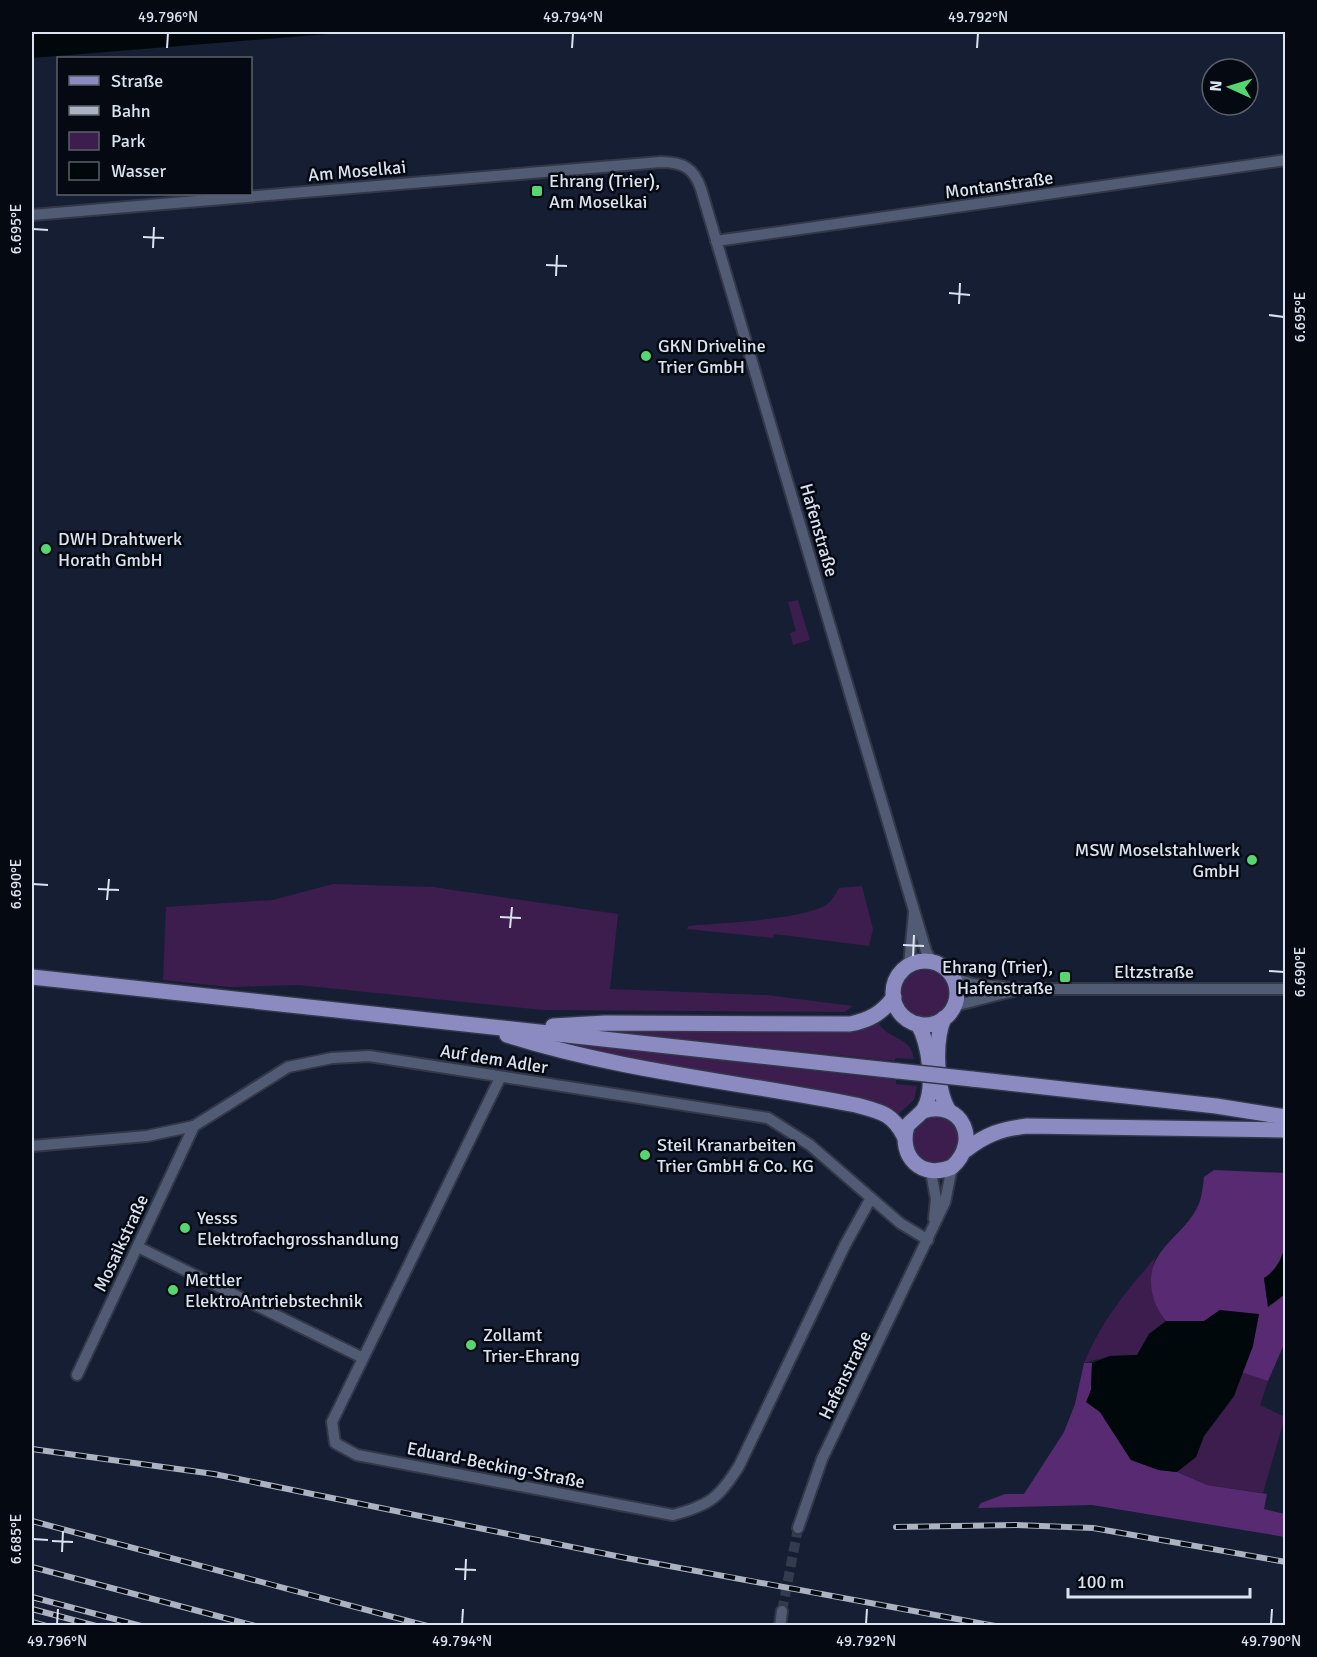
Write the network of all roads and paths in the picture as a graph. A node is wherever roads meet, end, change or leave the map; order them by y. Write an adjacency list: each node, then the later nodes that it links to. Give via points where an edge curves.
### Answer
1 (1286, 160): 4 (street, Montanstraße)
2 (685, 164): 3 (street, Am Moselkai, via 661,162); 4 (street, Hafenstraße, via 698,179)
3 (32, 215)
4 (716, 241): 5 (street, Hafenstraße)
5 (914, 910): 6 (street, Hafenstraße); 7 (street, Hafenstraße)
6 (931, 961): 7 (main road); 9 (main road)
7 (909, 965): 12 (main road, via 896,979)
8 (32, 976): 14 (main road)
9 (954, 978): 10 (street, Eltzstraße, via 972,984); 13 (main road, via 957,992)
10 (1022, 989): 11 (street, Eltzstraße); 13 (street, Eltzstraße)
11 (1286, 989)
12 (894, 997): 15 (main road, via 902,1014); 16 (main road, via 870,1019 850,1024 605,1023)
13 (949, 1012): 15 (main road, via 932,1024); 19 (main road, via 938,1041 943,1102)
14 (475, 1024): 16 (main road); 23 (main road, via 563,1053 856,1105 890,1116)
15 (918, 1024): 18 (main road, via 929,1074 929,1093)
16 (502, 1027): 20 (main road, bridge)
17 (500, 1078): 21 (street, Auf dem Adler, via 369,1056 332,1058 288,1067); 28 (street, Auf dem Adler, via 768,1118 810,1144); 31 (street, Eduard-Becking-Straße)
18 (923, 1111): 19 (main road); 23 (main road, via 907,1126)
19 (949, 1111): 25 (main road, via 965,1127)
20 (1286, 1117)
21 (194, 1126): 24 (street, Auf dem Adler, via 147,1136); 30 (street, Mosaikstraße)
22 (1286, 1130): 25 (main road, via 1027,1126 999,1129)
23 (904, 1136): 27 (main road, via 910,1160)
24 (32, 1146)
25 (966, 1150): 26 (main road)
26 (952, 1167): 27 (main road); 29 (street, Hafenstraße, via 945,1202)
27 (931, 1172): 29 (street, Hafenstraße, via 936,1211)
28 (871, 1198): 29 (street, Auf dem Adler); 31 (street, Eduard-Becking-Straße, via 739,1466 726,1487 703,1507 673,1515 357,1455 335,1443 332,1422)
29 (928, 1240): 33 (street, Hafenstraße, via 822,1459)
30 (138, 1247): 31 (street); 32 (street, Mosaikstraße)
31 (363, 1358)
32 (77, 1375)
33 (798, 1528)
34 (782, 1611): 35 (street)
35 (780, 1626)

